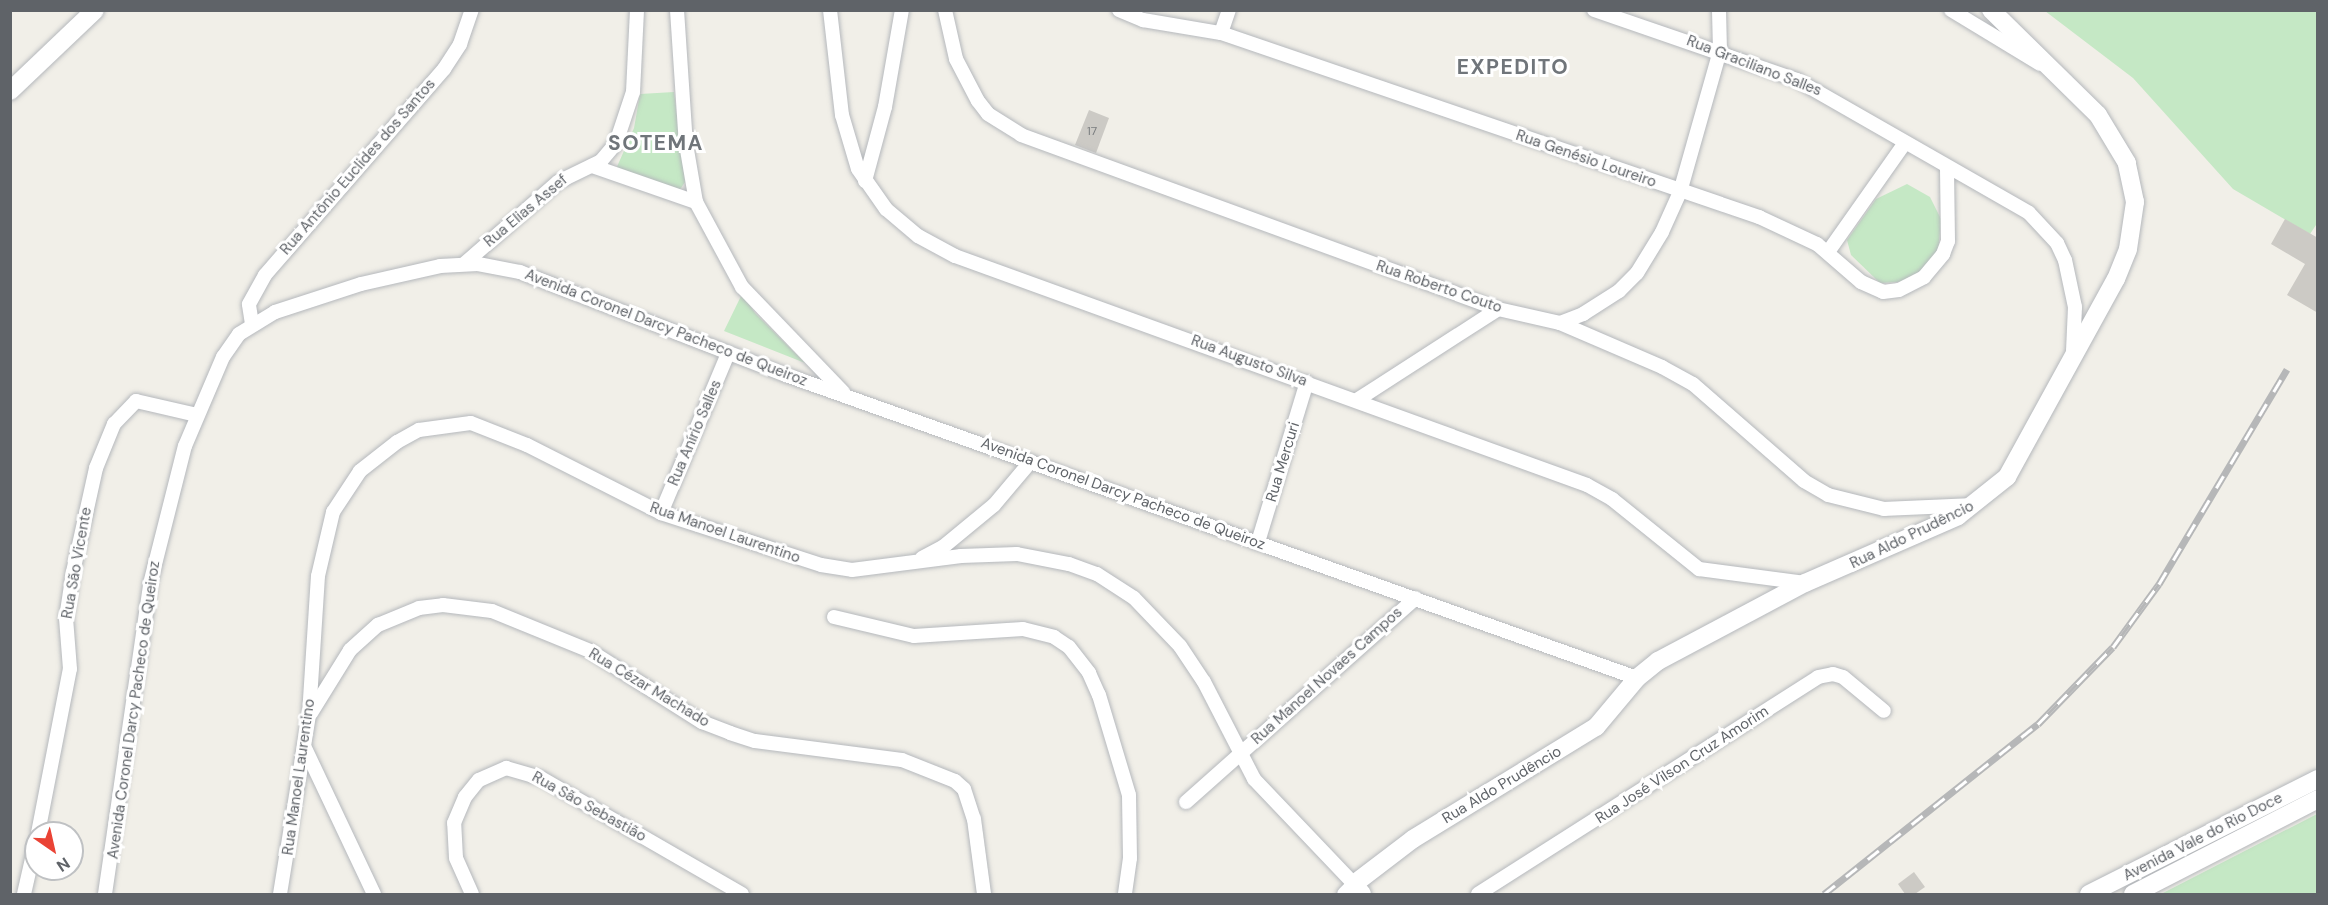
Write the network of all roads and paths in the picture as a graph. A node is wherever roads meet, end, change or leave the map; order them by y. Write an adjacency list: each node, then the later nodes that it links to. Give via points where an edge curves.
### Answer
1 (95, 10): 17 (street)
2 (472, 10): 28 (street, Rua Antônio Euclides dos Santos, via 460,44 444,69 266,275 249,304)
3 (637, 10): 19 (street, Rua Elias Assef, via 628,112 616,143)
4 (677, 10): 23 (street, via 685,134)
5 (831, 10): 21 (street, Rua Augusto Silva, via 842,115)
6 (902, 10): 21 (street, via 885,106)
7 (945, 10): 26 (street, Rua Roberto Couto, via 956,59 978,101 988,114 1022,135)
8 (1119, 10): 14 (street, Rua Genésio Loureiro, via 1143,20)
9 (1229, 10): 14 (street)
10 (1594, 10): 15 (street, Rua Graciliano Salles)
11 (1719, 10): 15 (street)
12 (1951, 10): 16 (street)
13 (1991, 10): 16 (street, Rua Aldo Prudêncio)
14 (1221, 33): 22 (street, Rua Genésio Loureiro)
15 (1720, 51): 18 (street, Rua Graciliano Salles, via 1828,95); 22 (street)
16 (2059, 76): 29 (street, Rua Aldo Prudêncio, via 2080,94 2114,139 2133,182 2135,202 2128,249 2116,279)
17 (10, 91)
18 (1905, 143): 20 (street, Rua Graciliano Salles); 24 (street)
19 (592, 166): 23 (street); 25 (street, Rua Elias Assef, via 558,182)
20 (1947, 167): 24 (street, Rua Genésio Loureiro, via 1948,241 1943,254 1924,277 1899,290 1883,292 1861,282); 29 (street, Rua Graciliano Salles, via 2029,213 2057,243 2065,260 2075,307)
21 (865, 181): 31 (street, Rua Augusto Silva, via 901,223 955,256)
22 (1680, 192): 24 (street, Rua Genésio Loureiro, via 1777,224); 27 (street, via 1637,273 1605,302)
23 (696, 202): 32 (street, via 742,287)
24 (1828, 252)
25 (464, 264): 28 (street, Avenida Coronel Darcy Pacheco de Queiroz, via 361,284); 30 (street, Avenida Coronel Darcy Pacheco de Queiroz, via 520,272 703,340)
26 (1498, 309): 27 (street, Rua Roberto Couto); 33 (street)
27 (1560, 323): 36 (street, Rua Roberto Couto, via 1678,374 1804,481 1828,495 1884,509)
28 (252, 324): 34 (street, Avenida Coronel Darcy Pacheco de Queiroz, via 230,345)
29 (2073, 351): 36 (street, Rua Aldo Prudêncio, via 2019,459 2007,477)
30 (728, 354): 32 (street, Avenida Coronel Darcy Pacheco de Queiroz); 37 (street, Rua Anírio Salles)
31 (1307, 382): 33 (street, Rua Augusto Silva); 38 (street, Rua Mercuri)
32 (844, 394): 35 (street, Avenida Coronel Darcy Pacheco de Queiroz)
33 (1357, 400): 40 (street, Rua Augusto Silva, via 1599,491 1699,569)
34 (197, 415): 51 (street, Rua São Vicente, via 136,401 114,424 96,468 73,572 66,618 69,669); 53 (street, Avenida Coronel Darcy Pacheco de Queiroz, via 175,477 150,584)
35 (1031, 461): 38 (street, Avenida Coronel Darcy Pacheco de Queiroz); 39 (street, via 994,505 967,529 918,561)
36 (1976, 505): 40 (street, Rua Aldo Prudêncio)
37 (661, 513): 39 (street, Rua Manoel Laurentino, via 821,565 852,570); 45 (street, Rua Manoel Laurentino, via 527,445 471,423 419,430 397,442 360,471 333,512 318,576)
38 (1258, 542): 41 (street, Avenida Coronel Darcy Pacheco de Queiroz)
39 (899, 566): 47 (street, Rua Manoel Laurentino, via 969,555 1017,554 1097,574 1134,597 1180,646 1209,691)
40 (1805, 583): 43 (street, Rua Aldo Prudêncio, via 1676,651)
41 (1416, 598): 43 (street, Avenida Coronel Darcy Pacheco de Queiroz); 47 (street, Rua Manoel Novaes Campos)
42 (834, 617): 59 (street, via 914,636 1023,629 1054,637 1069,647 1089,673 1099,695 1129,795 1130,858)
43 (1637, 678): 52 (street, Rua Aldo Prudêncio, via 1596,727 1413,839)
44 (1884, 711): 60 (street, Rua José Vilson Cruz Amorim, via 1843,677 1818,677)
45 (309, 715): 46 (street, Rua Manoel Laurentino); 58 (street, Rua Cézar Machado, via 350,650 378,625 419,608 443,604 492,611 590,651 702,722 730,733 755,741 902,760 949,777 964,789 970,802)
46 (304, 746): 54 (street, Rua Manoel Laurentino); 55 (street)
47 (1239, 755): 50 (street, Rua Manoel Novaes Campos); 52 (street, Rua Manoel Laurentino, via 1267,795)
48 (2318, 779): 61 (street, Avenida Vale do Rio Doce)
49 (2318, 799): 62 (street, Avenida Vale do Rio Doce)
50 (1186, 802)
51 (40, 821)
52 (1353, 891)
53 (105, 894)
54 (280, 894)
55 (374, 894)
56 (472, 894): 57 (street, Rua São Sebastião, via 456,858 454,823 465,796 479,780 506,768 541,778)
57 (742, 894)
58 (984, 894)
59 (1125, 894)
60 (1478, 894)
61 (2090, 894)
62 (2133, 894)

